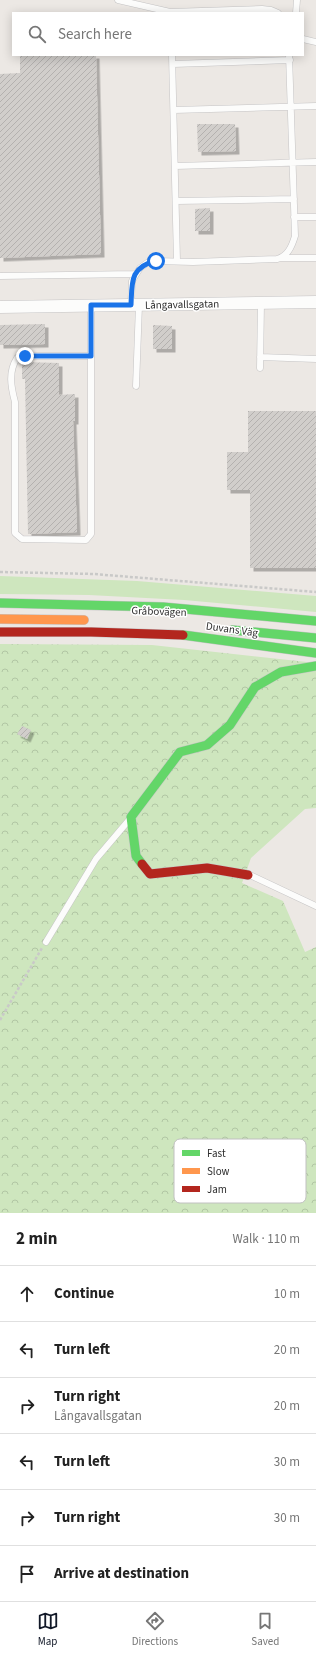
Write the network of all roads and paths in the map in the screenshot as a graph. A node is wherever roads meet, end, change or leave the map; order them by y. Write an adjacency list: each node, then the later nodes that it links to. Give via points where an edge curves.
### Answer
1 (118, 0): 3 (lane)
2 (297, 0): 6 (lane)
3 (167, 12)
4 (194, 12): 5 (lane, via 262,9)
5 (276, 12)
6 (296, 12)
7 (304, 39): 8 (lane)
8 (316, 42)
9 (172, 56): 11 (lane)
10 (290, 57): 11 (lane); 13 (lane)
11 (173, 64): 14 (lane)
12 (316, 106): 13 (lane)
13 (291, 108): 14 (lane); 15 (lane)
14 (174, 110): 17 (lane)
15 (293, 162): 16 (lane); 17 (lane); 18 (lane)
16 (316, 162)
17 (175, 166): 19 (lane)
18 (294, 199): 19 (lane); 21 (lane)
19 (176, 202): 24 (lane)
20 (316, 216): 21 (lane)
21 (294, 217): 22 (lane, via 293,245)
22 (280, 258): 23 (lane); 24 (lane)
23 (316, 258)
24 (177, 261): 25 (lane, via 146,263)
25 (135, 274): 26 (lane); 30 (lane, via 132,281)
26 (0, 276)
27 (316, 302): 28 (street, Långavallsgatan)
28 (261, 303): 30 (street, Långavallsgatan); 33 (lane)
29 (91, 305): 30 (street, Långavallsgatan); 31 (street, Långavallsgatan); 32 (lane)
30 (135, 305): 36 (lane)
31 (0, 307)
32 (91, 356): 32 (lane, via 91,534 86,540 22,539 15,533 15,402 12,364 16,358 25,356)
33 (260, 357): 34 (lane); 35 (lane)
34 (316, 359)
35 (260, 368)
36 (136, 386)
37 (0, 572): 38 (path, via 94,574)
38 (316, 592)
39 (0, 603): 42 (street, Gråbovägen, via 163,607)
40 (0, 619): 41 (street)
41 (93, 621)
42 (316, 621)
43 (223, 629): 45 (street)
44 (0, 632): 46 (street, Duvans Väg, via 181,635)
45 (316, 638)
46 (316, 653)
47 (316, 666): 48 (street, via 281,672 255,687 230,725 207,745 180,752)
48 (131, 817): 49 (street, via 136,856 150,874 207,868); 51 (lane, via 96,859)
49 (248, 875): 50 (lane)
50 (316, 906)
51 (46, 942): 52 (path)
52 (0, 1020)

